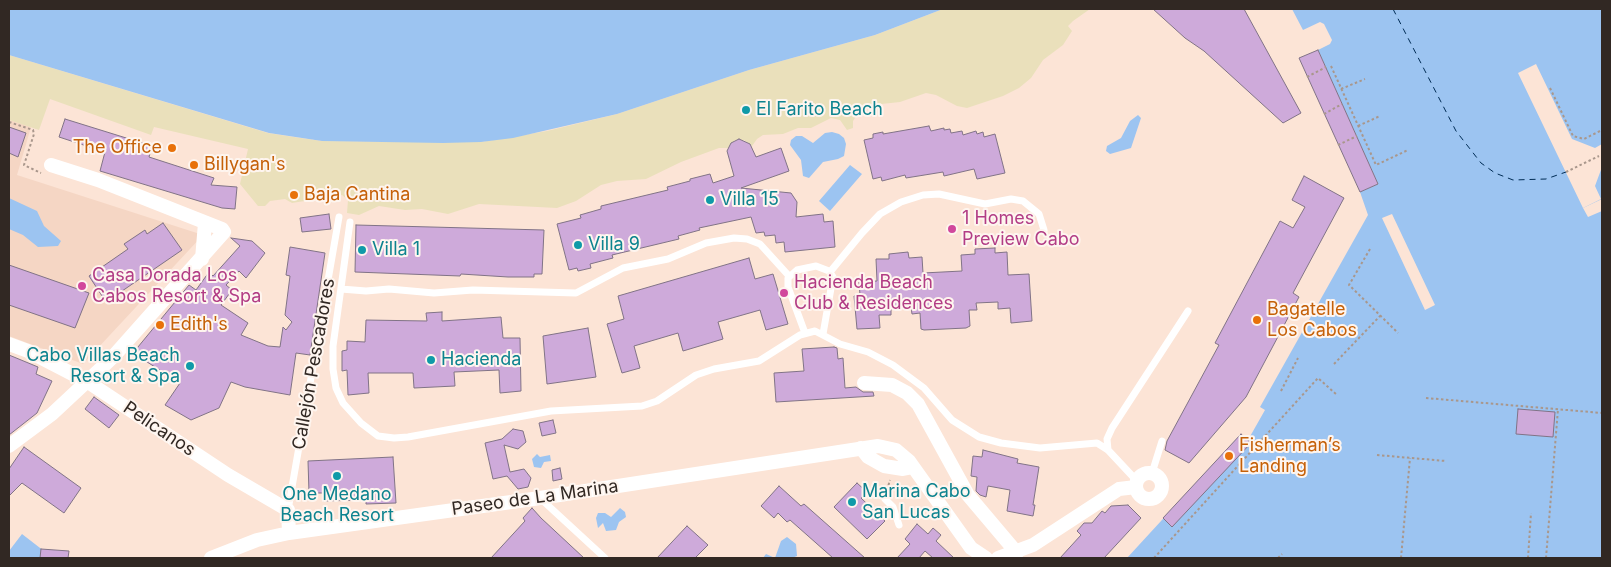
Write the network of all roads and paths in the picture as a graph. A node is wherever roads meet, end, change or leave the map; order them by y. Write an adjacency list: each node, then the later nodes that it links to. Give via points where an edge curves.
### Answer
1 (1331, 66): 6 (path)
2 (1326, 68): 3 (path)
3 (1308, 77)
4 (1365, 79): 6 (path)
5 (1550, 88): 12 (path, via 1573,136 1584,139)
6 (1342, 90): 11 (path)
7 (1342, 104): 8 (path)
8 (1324, 114)
9 (1380, 116): 11 (path)
10 (9, 122): 17 (path, via 34,131 26,168 45,174)
11 (1358, 126): 15 (path, via 1376,165)
12 (1602, 130)
13 (1357, 136): 14 (path)
14 (1338, 145)
15 (1408, 150)
16 (1599, 156): 18 (path)
17 (51, 165): 21 (street, via 98,180)
18 (1566, 172)
19 (339, 217): 56 (lane, Callejón Pescadores)
20 (350, 222): 27 (lane)
21 (205, 223): 24 (street); 24 (street, via 224,230)
22 (1044, 230): 25 (lane, via 1039,214 1023,201 1011,199 985,204 939,194 915,196 893,205 874,220)
23 (1370, 249): 29 (path, via 1349,285)
24 (202, 259): 36 (street)
25 (830, 272): 26 (lane, via 810,266); 32 (lane, via 833,283)
26 (789, 276): 27 (lane, via 760,244 734,238 706,243 668,259 623,268 578,293); 31 (lane, via 788,287)
27 (341, 289): 31 (lane, via 332,357 338,394 369,430 388,438 551,411 648,405 696,375 759,360)
28 (1188, 311): 46 (lane, via 1112,428 1107,439)
29 (1380, 316): 30 (path); 35 (path)
30 (1398, 333)
31 (805, 334): 32 (lane, via 815,331)
32 (823, 334): 46 (lane, via 893,365 924,388 952,420 979,437 1040,448 1094,443)
33 (9, 344): 36 (street, Pelicanos)
34 (1298, 358): 38 (path)
35 (1334, 364)
36 (88, 382): 44 (street); 56 (street, Pelicanos, via 228,475)
37 (864, 383): 60 (street, via 892,385 918,404 968,495)
38 (1282, 391)
39 (1337, 395): 66 (path, via 1318,378)
40 (1426, 398): 41 (path)
41 (1558, 409): 42 (path); 70 (path)
42 (1602, 413)
43 (1162, 441): 52 (lane)
44 (9, 446)
45 (861, 448): 50 (street, Paseo de La Marina, via 878,446 892,449); 51 (street, via 868,457); 54 (street, Paseo de La Marina)
46 (1108, 450): 53 (lane)
47 (1377, 455): 48 (path)
48 (1410, 458): 49 (path); 68 (path)
49 (1446, 462)
50 (913, 467): 51 (street); 64 (street, Paseo de La Marina, via 971,548)
51 (894, 468): 55 (path)
52 (1152, 473): 53 (street, via 1143,474); 53 (street, via 1162,482 1159,496 1145,498 1139,494)
53 (1136, 484): 60 (street, via 1115,491)
54 (540, 498): 59 (street, Paseo de La Marina); 63 (lane)
55 (885, 499): 58 (lane, via 893,507)
56 (288, 510): 59 (street)
57 (1531, 512): 69 (path)
58 (898, 525)
59 (289, 532): 62 (street, Paseo de La Marina, via 257,540)
60 (1017, 553): 65 (street)
61 (1282, 554): 67 (path)
62 (211, 558)
63 (605, 558)
64 (986, 558)
65 (998, 558)
66 (1154, 558)
67 (1278, 558)
68 (1401, 558)
69 (1528, 558)
70 (1546, 558)

